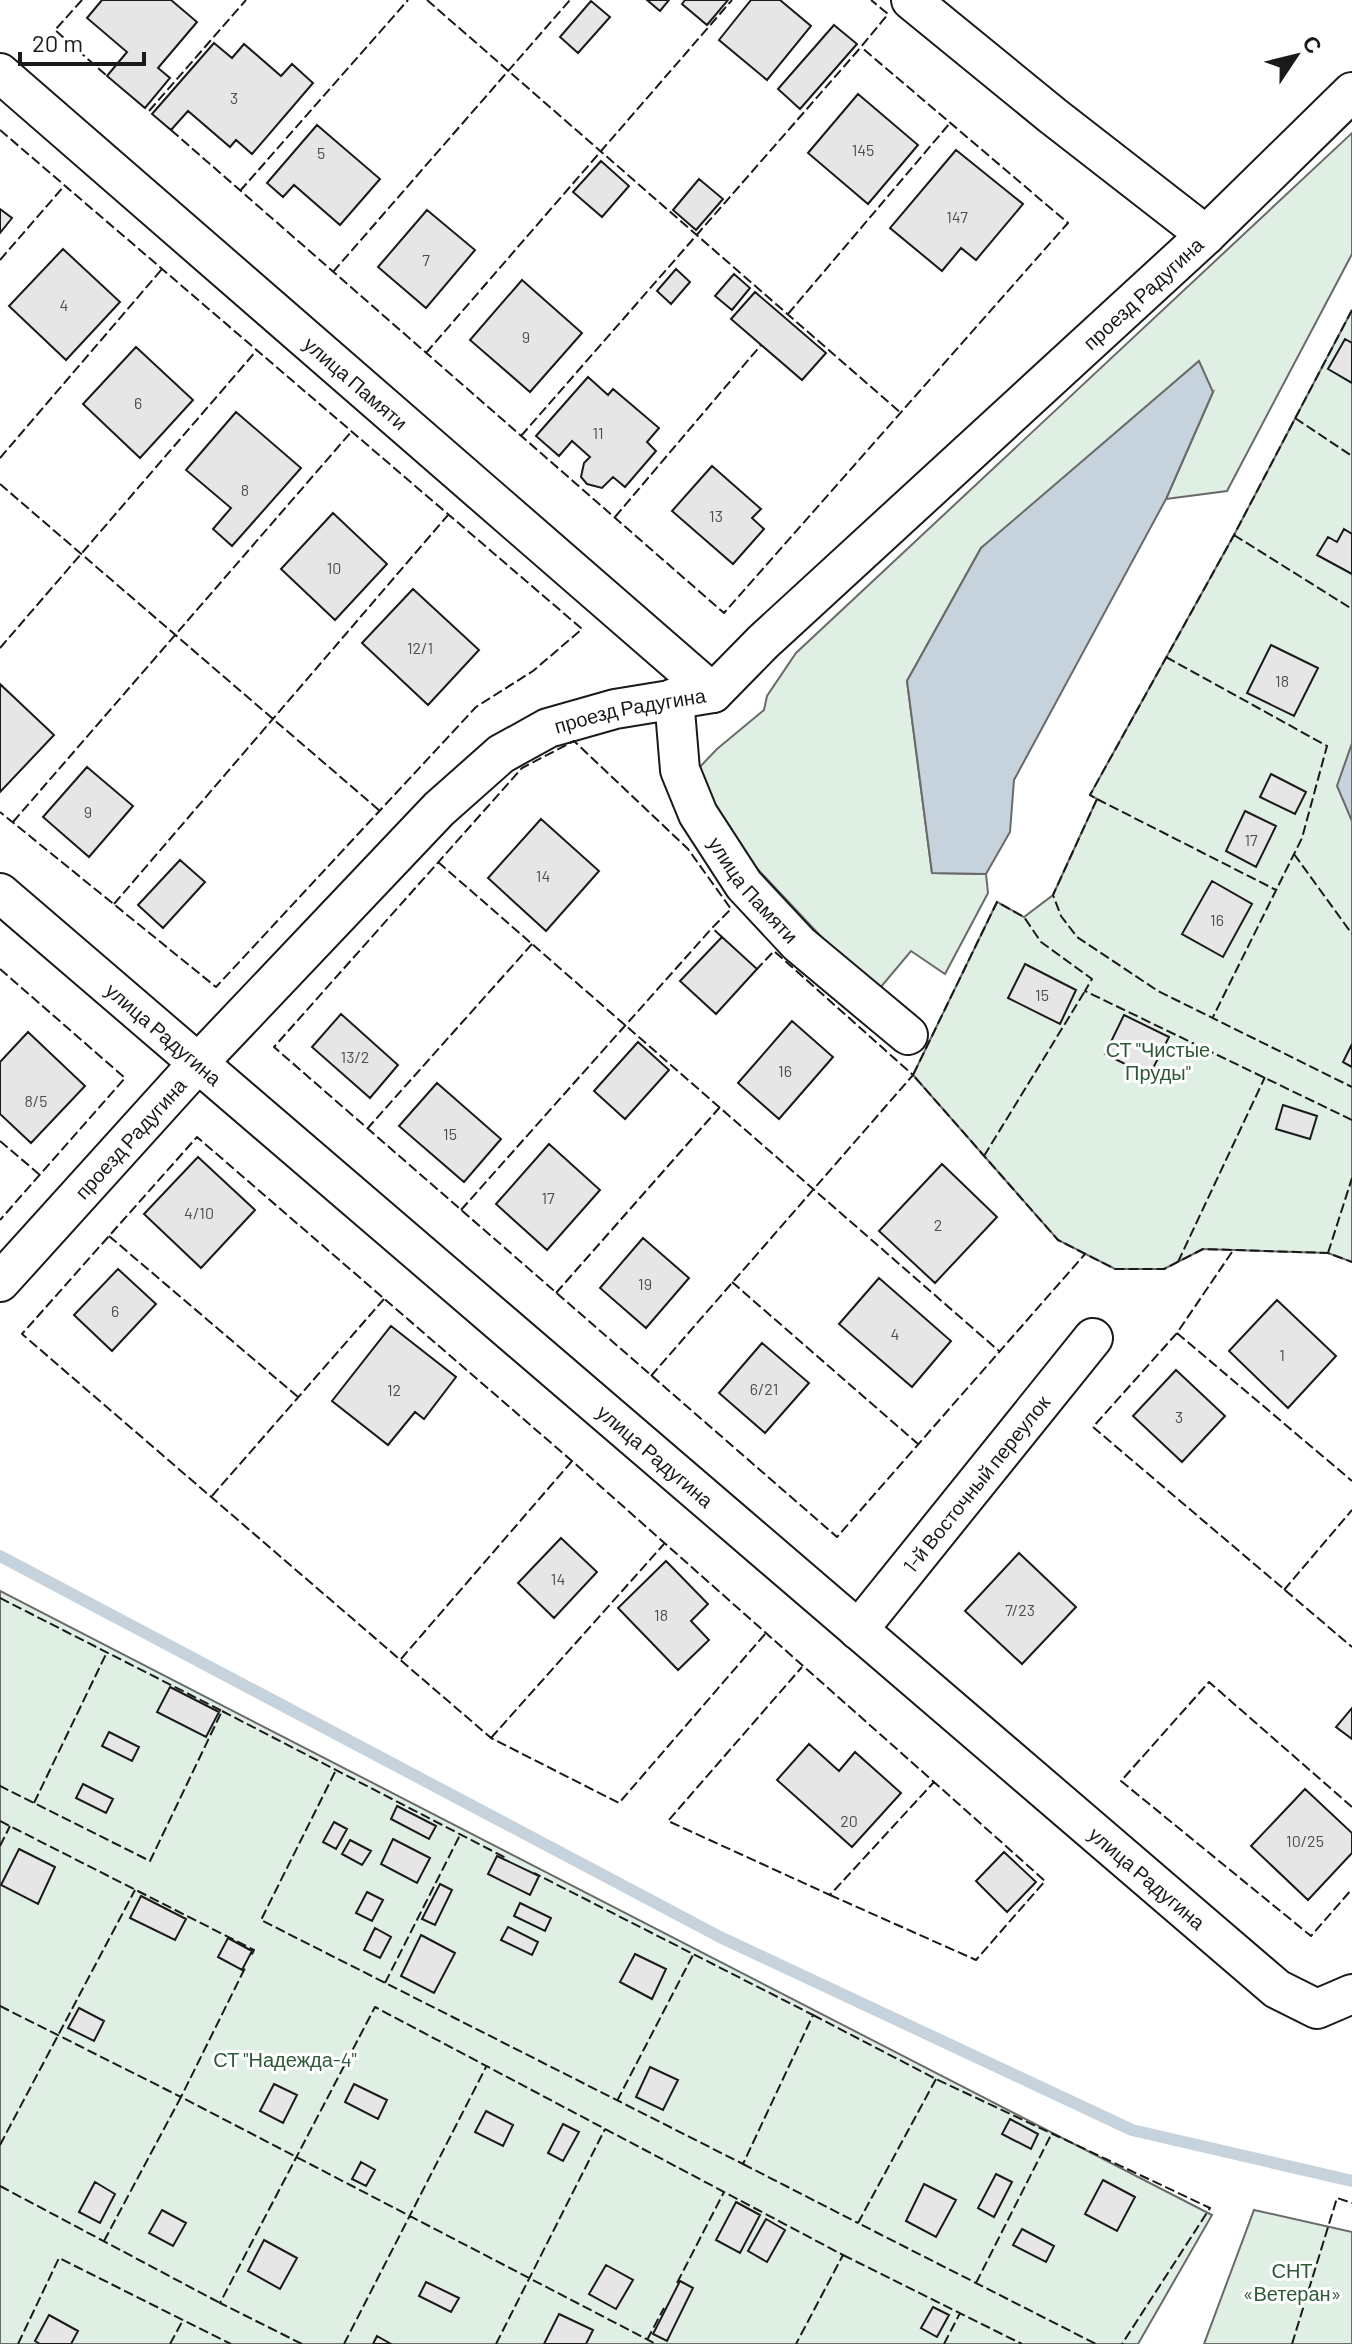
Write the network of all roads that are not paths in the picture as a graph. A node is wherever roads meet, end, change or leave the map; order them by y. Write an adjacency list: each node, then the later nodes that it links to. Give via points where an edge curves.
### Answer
1 (911, 0): 4 (street)
2 (0, 73): 5 (street, улица Памяти)
3 (1352, 92): 4 (street, проезд Радугина)
4 (1206, 235): 5 (street, проезд Радугина)
5 (713, 693): 6 (street, проезд Радугина)
6 (674, 698): 8 (street, улица Памяти, via 680,770 698,814 744,885 799,944); 9 (street, проезд Радугина, via 548,728 501,754 439,809)
7 (0, 893): 9 (street, улица Радугина)
8 (908, 1035)
9 (199, 1062): 10 (street, проезд Радугина); 12 (street, улица Радугина)
10 (0, 1282)
11 (1093, 1338): 12 (street, 1-й Восточный переулок)
12 (858, 1630): 13 (street, улица Радугина, via 1277,1989 1317,2009)
13 (1352, 1994)

